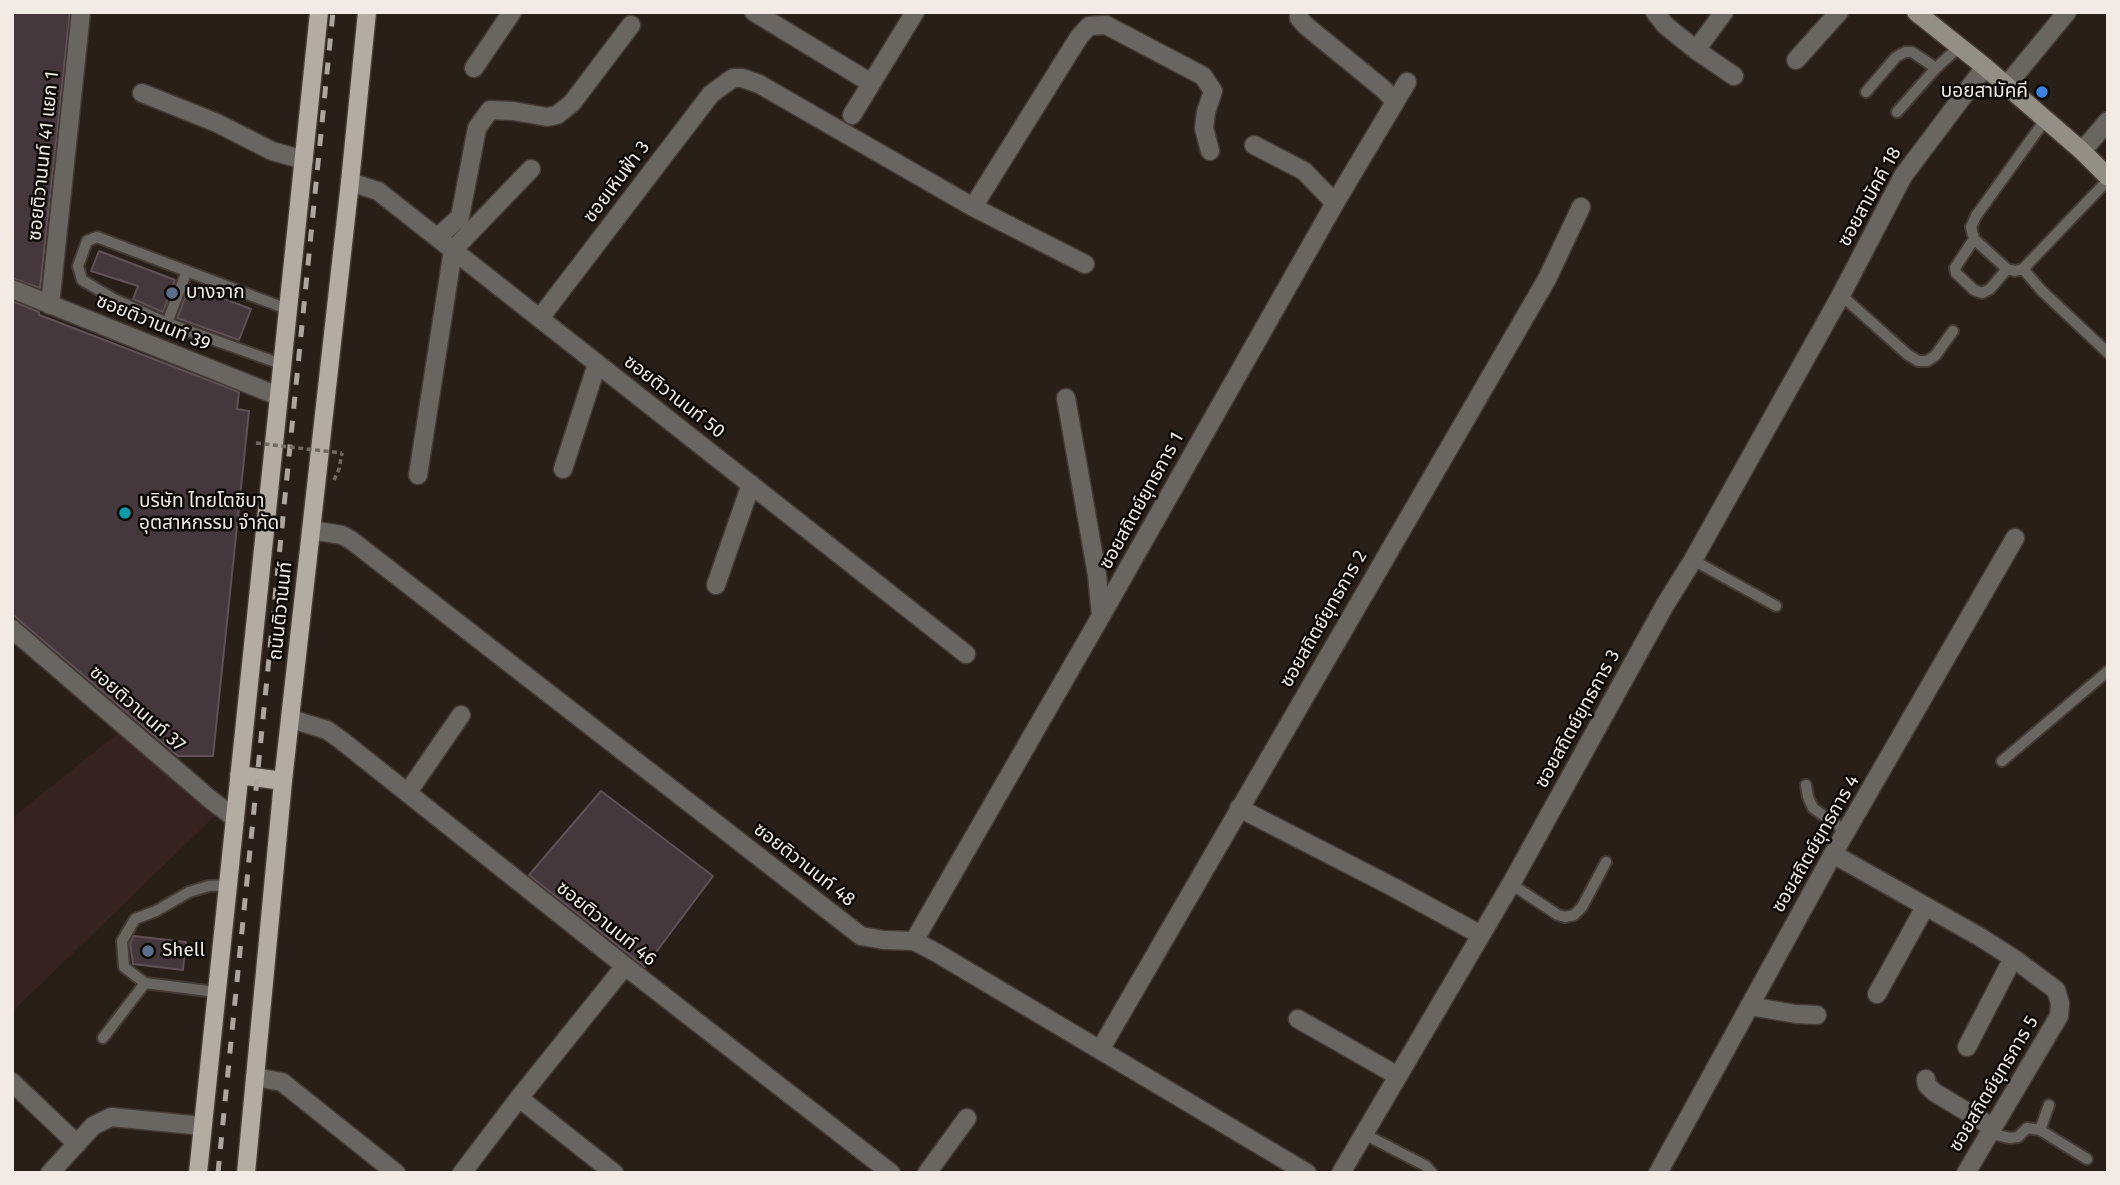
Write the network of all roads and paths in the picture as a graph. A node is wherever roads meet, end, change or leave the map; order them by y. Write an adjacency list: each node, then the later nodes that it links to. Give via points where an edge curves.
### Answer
1 (81, 12): 50 (street, ซอยติวานนท์ 41 แยก 1)
2 (318, 12): 34 (main road, ถนนติวานนท์)
3 (367, 12): 37 (main road, ถนนติวานนท์)
4 (512, 12): 18 (street)
5 (754, 12): 22 (street)
6 (915, 12): 22 (street)
7 (1299, 12): 26 (street, via 1305,25)
8 (1655, 12): 15 (street)
9 (1724, 12): 15 (street)
10 (1839, 12): 16 (street)
11 (2067, 12): 23 (street)
12 (1926, 15): 14 (main road)
13 (631, 25): 41 (street, via 572,103 557,115 490,110 477,128 460,217)
14 (1960, 46): 17 (main road); 19 (lane)
15 (1696, 50): 20 (street)
16 (1796, 60)
17 (1985, 67): 23 (main road); 49 (street, ซอยสามัคคี 18, via 1910,164)
18 (474, 68)
19 (1937, 68): 24 (lane, via 1905,52); 27 (lane)
20 (1734, 76)
21 (1407, 82): 26 (street, ซอยสถิตย์ยุทธการ 1)
22 (871, 83): 28 (street)
23 (2006, 86): 29 (main road)
24 (1866, 92)
25 (142, 93): 34 (street)
26 (1395, 101): 38 (street, ซอยสถิตย์ยุทธการ 1)
27 (1897, 112)
28 (852, 115)
29 (2045, 120): 33 (main road); 42 (lane, via 1976,216 1970,227)
30 (2108, 121): 33 (street)
31 (1254, 145): 38 (street, via 1304,171)
32 (1210, 151): 39 (street, via 1205,128 1213,91 1203,76 1106,25 1090,26)
33 (2082, 151): 36 (main road)
34 (304, 160): 51 (main road, ถนนติวานนท์)
35 (531, 169): 43 (street)
36 (2108, 179): 46 (lane)
37 (350, 183): 41 (street, ซอยติวานนท์ 50, via 379,191); 65 (main road, ถนนติวานนท์)
38 (1335, 203): 70 (street, ซอยสถิตย์ยุทธการ 1)
39 (973, 207): 44 (street); 52 (street, ซอยเหินฟ้า 3, via 759,84 733,78 711,94)
40 (1581, 207): 81 (street, ซอยสถิตย์ยุทธการ 2, via 1547,279)
41 (438, 237): 43 (street, ซอยติวานนท์ 50)
42 (1974, 239): 45 (lane); 45 (lane, via 1955,268 1974,290 1990,289)
43 (453, 250): 52 (street, ซอยติวานนท์ 50); 63 (street)
44 (1085, 264)
45 (2007, 269): 46 (lane)
46 (2023, 269): 55 (lane)
47 (187, 271): 51 (lane); 53 (lane); 53 (lane, via 97,237 87,241 78,266 82,280)
48 (12, 289): 50 (street, ซอยติวานนท์ 39)
49 (1844, 289): 54 (lane, via 1918,361 1935,356); 67 (street, ซอยสถิตย์ยุทธการ 3)
50 (50, 304): 58 (street, ซอยติวานนท์ 39)
51 (287, 309): 56 (main road, ถนนติวานนท์)
52 (540, 318): 57 (street, ซอยติวานนท์ 50)
53 (167, 323): 56 (lane)
54 (1953, 331)
55 (2108, 353)
56 (281, 363): 58 (main road, ถนนติวานนท์)
57 (597, 364): 62 (street); 64 (street, ซอยติวานนท์ 50)
58 (278, 396): 77 (main road, ถนนติวานนท์)
59 (1066, 398): 70 (street)
60 (256, 443): 61 (path, bridge)
61 (342, 453)
62 (563, 469)
63 (418, 475)
64 (751, 484): 68 (street); 72 (street, ซอยติวานนท์ 50)
65 (311, 530): 75 (main road, ถนนติวานนท์); 90 (street, ซอยติวานนท์ 48, via 351,540 861,936)
66 (2015, 538): 83 (street, ซอยสถิตย์ยุทธการ 4)
67 (1693, 560): 69 (lane); 86 (street, ซอยสถิตย์ยุทธการ 3)
68 (716, 585)
69 (1776, 606)
70 (1101, 616): 90 (street, ซอยสถิตย์ยุทธการ 1)
71 (12, 629): 82 (street, ซอยติวานนท์ 37)
72 (966, 654)
73 (2108, 671): 76 (lane)
74 (461, 715): 80 (street)
75 (291, 719): 78 (main road, ถนนติวานนท์); 80 (street, ซอยติวานนท์ 46, via 327,730)
76 (2002, 761)
77 (239, 775): 78 (main road); 82 (main road, ถนนติวานนท์)
78 (283, 781): 103 (main road, ถนนติวานนท์)
79 (1806, 785): 83 (lane, via 1813,808)
80 (408, 792): 92 (street, ซอยติวานนท์ 46)
81 (1239, 808): 89 (street); 101 (street, ซอยสถิตย์ยุทธการ 2)
82 (235, 818): 87 (main road, ถนนติวานนท์)
83 (1847, 832): 84 (street, ซอยสถิตย์ยุทธการ 4)
84 (1833, 854): 88 (street); 96 (street, ซอยสถิตย์ยุทธการ 4)
85 (1606, 862): 86 (lane, via 1574,915 1558,915)
86 (1511, 884): 89 (street, ซอยสถิตย์ยุทธการ 3)
87 (228, 885): 93 (lane, via 189,892 135,919 122,941 124,967); 94 (main road, ถนนติวานนท์)
88 (1925, 907): 91 (street); 95 (street)
89 (1481, 935): 102 (street, ซอยสถิตย์ยุทธการ 3)
90 (914, 941): 101 (street, ซอยติวานนท์ 48)
91 (2013, 958): 100 (street); 111 (street, ซอยสถิตย์ยุทธการ 5, via 2056,990 2059,1016)
92 (625, 966): 106 (street); 121 (street, ซอยติวานนท์ 46)
93 (145, 983): 94 (lane); 99 (lane)
94 (216, 992): 109 (main road, ถนนติวานนท์)
95 (1877, 994)
96 (1749, 1006): 97 (street); 126 (street, ซอยสถิตย์ยุทธการ 4)
97 (1817, 1015)
98 (1298, 1019): 102 (street)
99 (103, 1038)
100 (1967, 1047)
101 (1100, 1050): 123 (street, ซอยติวานนท์ 48)
102 (1398, 1076): 112 (street, ซอยสถิตย์ยุทธการ 3)
103 (255, 1077): 117 (main road, ถนนติวานนท์); 118 (street, via 282,1082)
104 (1926, 1079): 111 (street, via 1934,1092)
105 (12, 1082): 113 (street)
106 (519, 1098): 119 (street); 120 (street)
107 (2049, 1105): 110 (lane)
108 (967, 1118): 122 (street)
109 (203, 1126): 113 (street, via 111,1117 93,1126); 116 (main road, ถนนติวานนท์)
110 (2040, 1129): 111 (lane, via 2027,1128 2010,1138); 114 (lane)
111 (1990, 1130): 127 (street, ซอยสถิตย์ยุทธการ 5)
112 (1364, 1134): 124 (street, ซอยสถิตย์ยุทธการ 3); 125 (lane)
113 (77, 1144): 115 (street)
114 (2087, 1159)
115 (50, 1173)
116 (198, 1173)
117 (246, 1173)
118 (396, 1173)
119 (462, 1173)
120 (614, 1173)
121 (891, 1173)
122 (927, 1173)
123 (1307, 1173)
124 (1341, 1173)
125 (1432, 1173)
126 (1658, 1173)
127 (1966, 1173)

